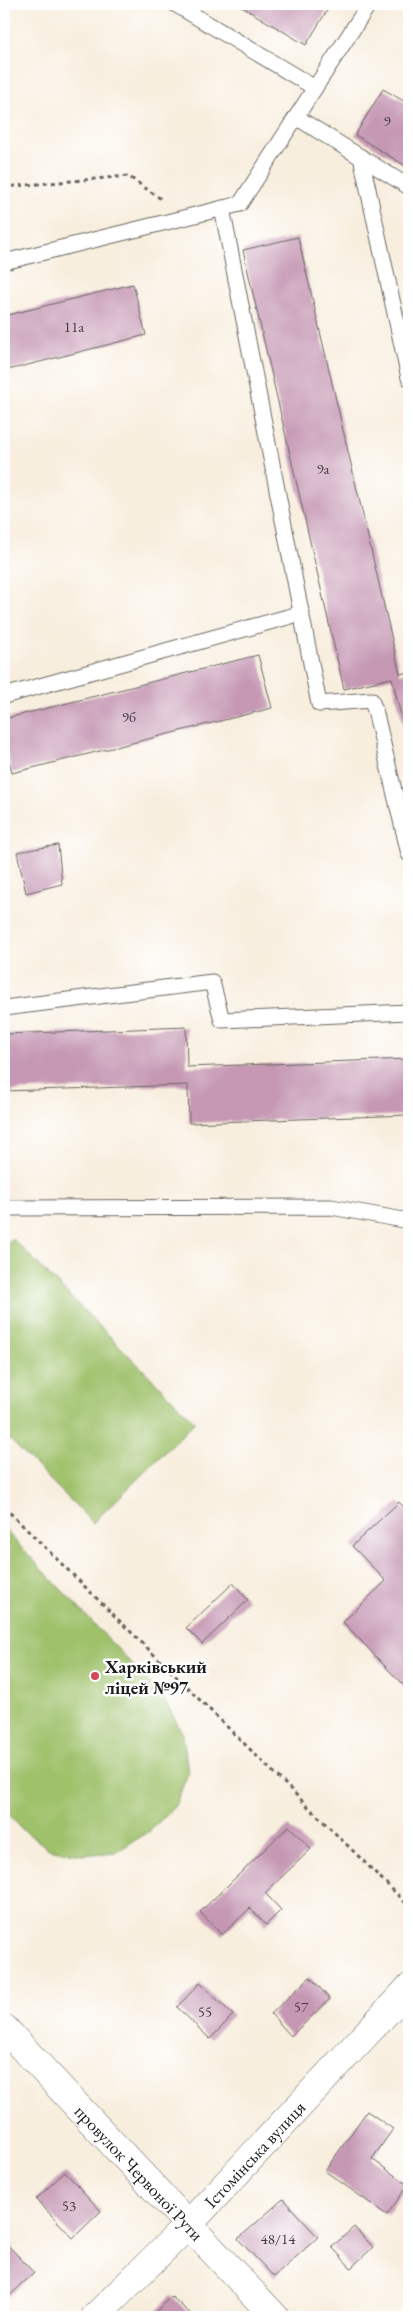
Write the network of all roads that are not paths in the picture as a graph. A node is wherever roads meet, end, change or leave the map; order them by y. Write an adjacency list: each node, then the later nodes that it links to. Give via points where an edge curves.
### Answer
1 (175, 4): 3 (lane)
2 (369, 4): 3 (lane)
3 (315, 88): 4 (lane)
4 (296, 117): 5 (lane); 7 (lane, via 240,204)
5 (361, 157): 6 (lane); 9 (lane)
6 (409, 187)
7 (222, 208): 8 (lane); 10 (lane)
8 (4, 262)
9 (409, 378)
10 (302, 614): 11 (lane); 12 (lane, via 319,704 371,700)
11 (4, 696)
12 (409, 854)
13 (4, 1008): 14 (lane, via 212,982 222,1020)
14 (409, 1012)
15 (4, 1208): 16 (lane, via 331,1208)
16 (409, 1221)
17 (409, 1988): 19 (street, Істомінська вулиця)
18 (4, 2028): 19 (street, провулок Червоної Рути)
19 (188, 2225): 20 (street, Істомінська вулиця); 21 (street, провулок Червоної Рути)
20 (95, 2317)
21 (275, 2317)

